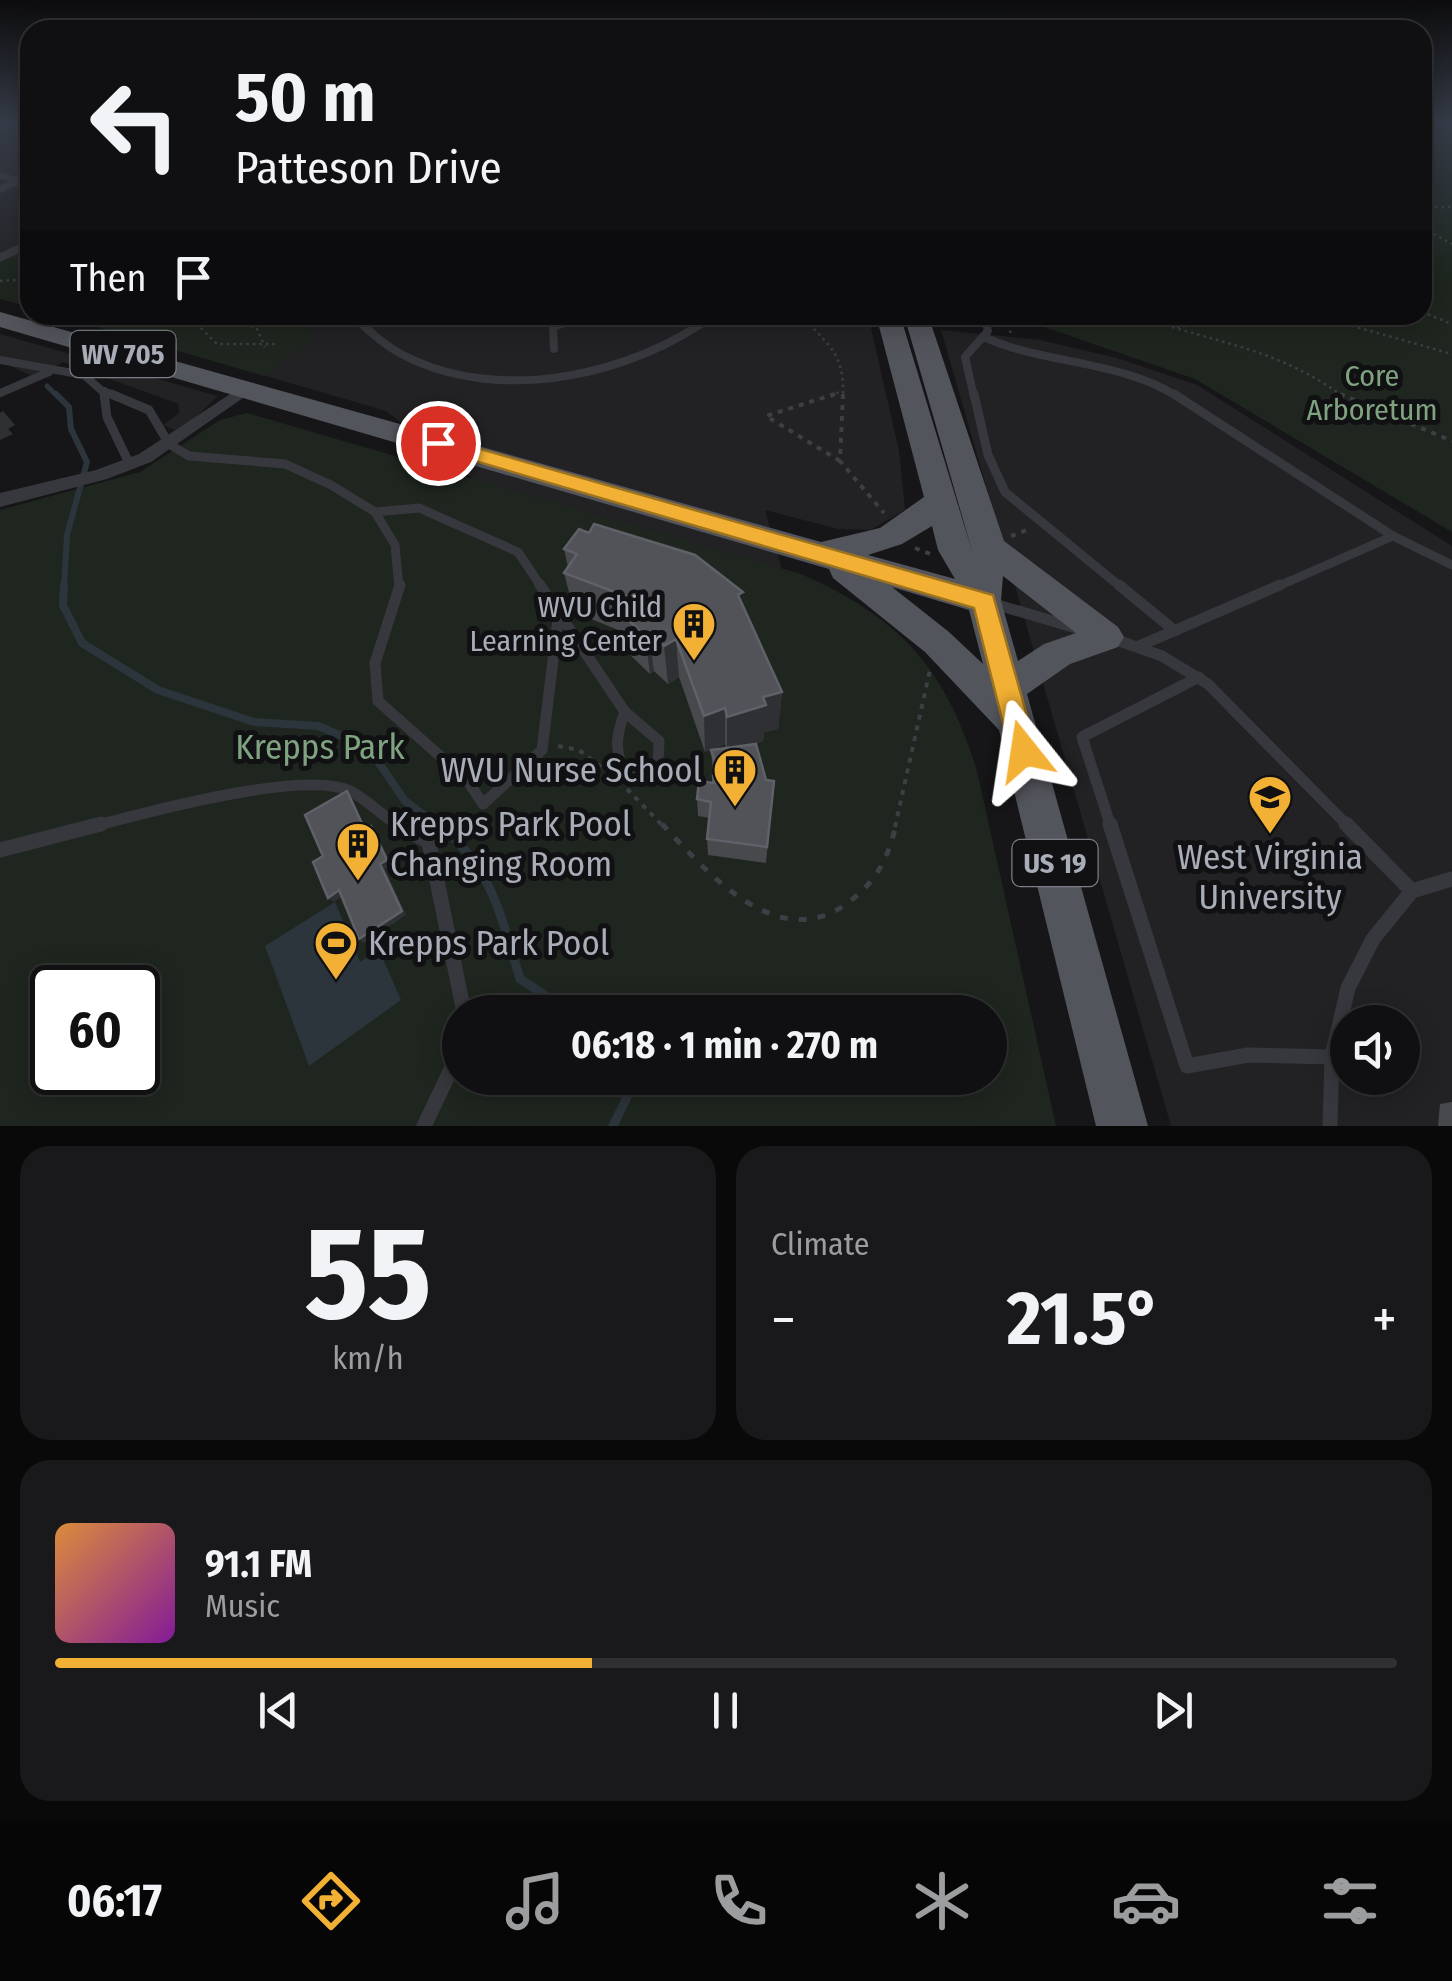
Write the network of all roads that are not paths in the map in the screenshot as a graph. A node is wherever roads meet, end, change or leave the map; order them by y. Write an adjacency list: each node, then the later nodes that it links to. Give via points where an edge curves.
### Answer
1 (21, 325): 14 (main road, WV 705)
2 (362, 325): 4 (lane, via 418,363 500,380 608,366 674,343)
3 (559, 325): 9 (lane, via 553,327)
4 (700, 325)
5 (891, 325): 19 (main road, US 19)
6 (919, 325): 23 (main road, US 19)
7 (987, 325): 8 (lane)
8 (984, 337): 22 (lane, via 1166,389); 28 (lane, via 965,357 988,454 1005,492)
9 (554, 349)
10 (0, 360): 11 (lane)
11 (18, 366): 12 (lane); 13 (lane)
12 (59, 368): 15 (lane, via 84,375); 16 (lane)
13 (0, 374)
14 (247, 388): 17 (street); 24 (main road, WV 705)
15 (104, 391): 17 (lane, via 149,410); 18 (lane, via 107,418)
16 (0, 393)
17 (169, 444): 18 (street); 21 (lane, via 189,456 285,464)
18 (130, 465): 20 (street)
19 (941, 499): 24 (main road, via 902,533); 26 (main road, US 19, via 954,550)
20 (0, 500)
21 (375, 512): 27 (lane, via 418,508 518,552); 27 (lane, via 394,545 400,585 375,663 378,701 467,780 482,804 542,750)
22 (1393, 536): 25 (lane); 28 (lane)
23 (990, 548): 26 (main road, US 19); 29 (main road)
24 (820, 552): 26 (main road, WV 705); 31 (main road)
25 (1452, 566)
26 (984, 602): 29 (lane); 31 (main road, US 19)
27 (559, 611): 32 (lane)
28 (1176, 631): 29 (lane)
29 (1123, 642): 30 (lane); 31 (main road, via 1057,654)
30 (1200, 677): 35 (lane); 38 (lane, via 1082,737 1188,1066 1248,1055)
31 (1011, 704): 42 (main road, US 19)
32 (625, 712): 32 (lane, via 614,744 619,762 625,772 650,773 658,764 659,741)
33 (0, 850): 36 (lane, via 289,786 350,790 429,842)
34 (1452, 879): 35 (lane)
35 (1412, 891): 37 (lane, via 1373,939)
36 (460, 995)
37 (1344, 1005)
38 (1330, 1056)
39 (442, 1088): 41 (lane)
40 (1331, 1095): 43 (lane)
41 (424, 1126)
42 (1122, 1126)
43 (1330, 1126)

